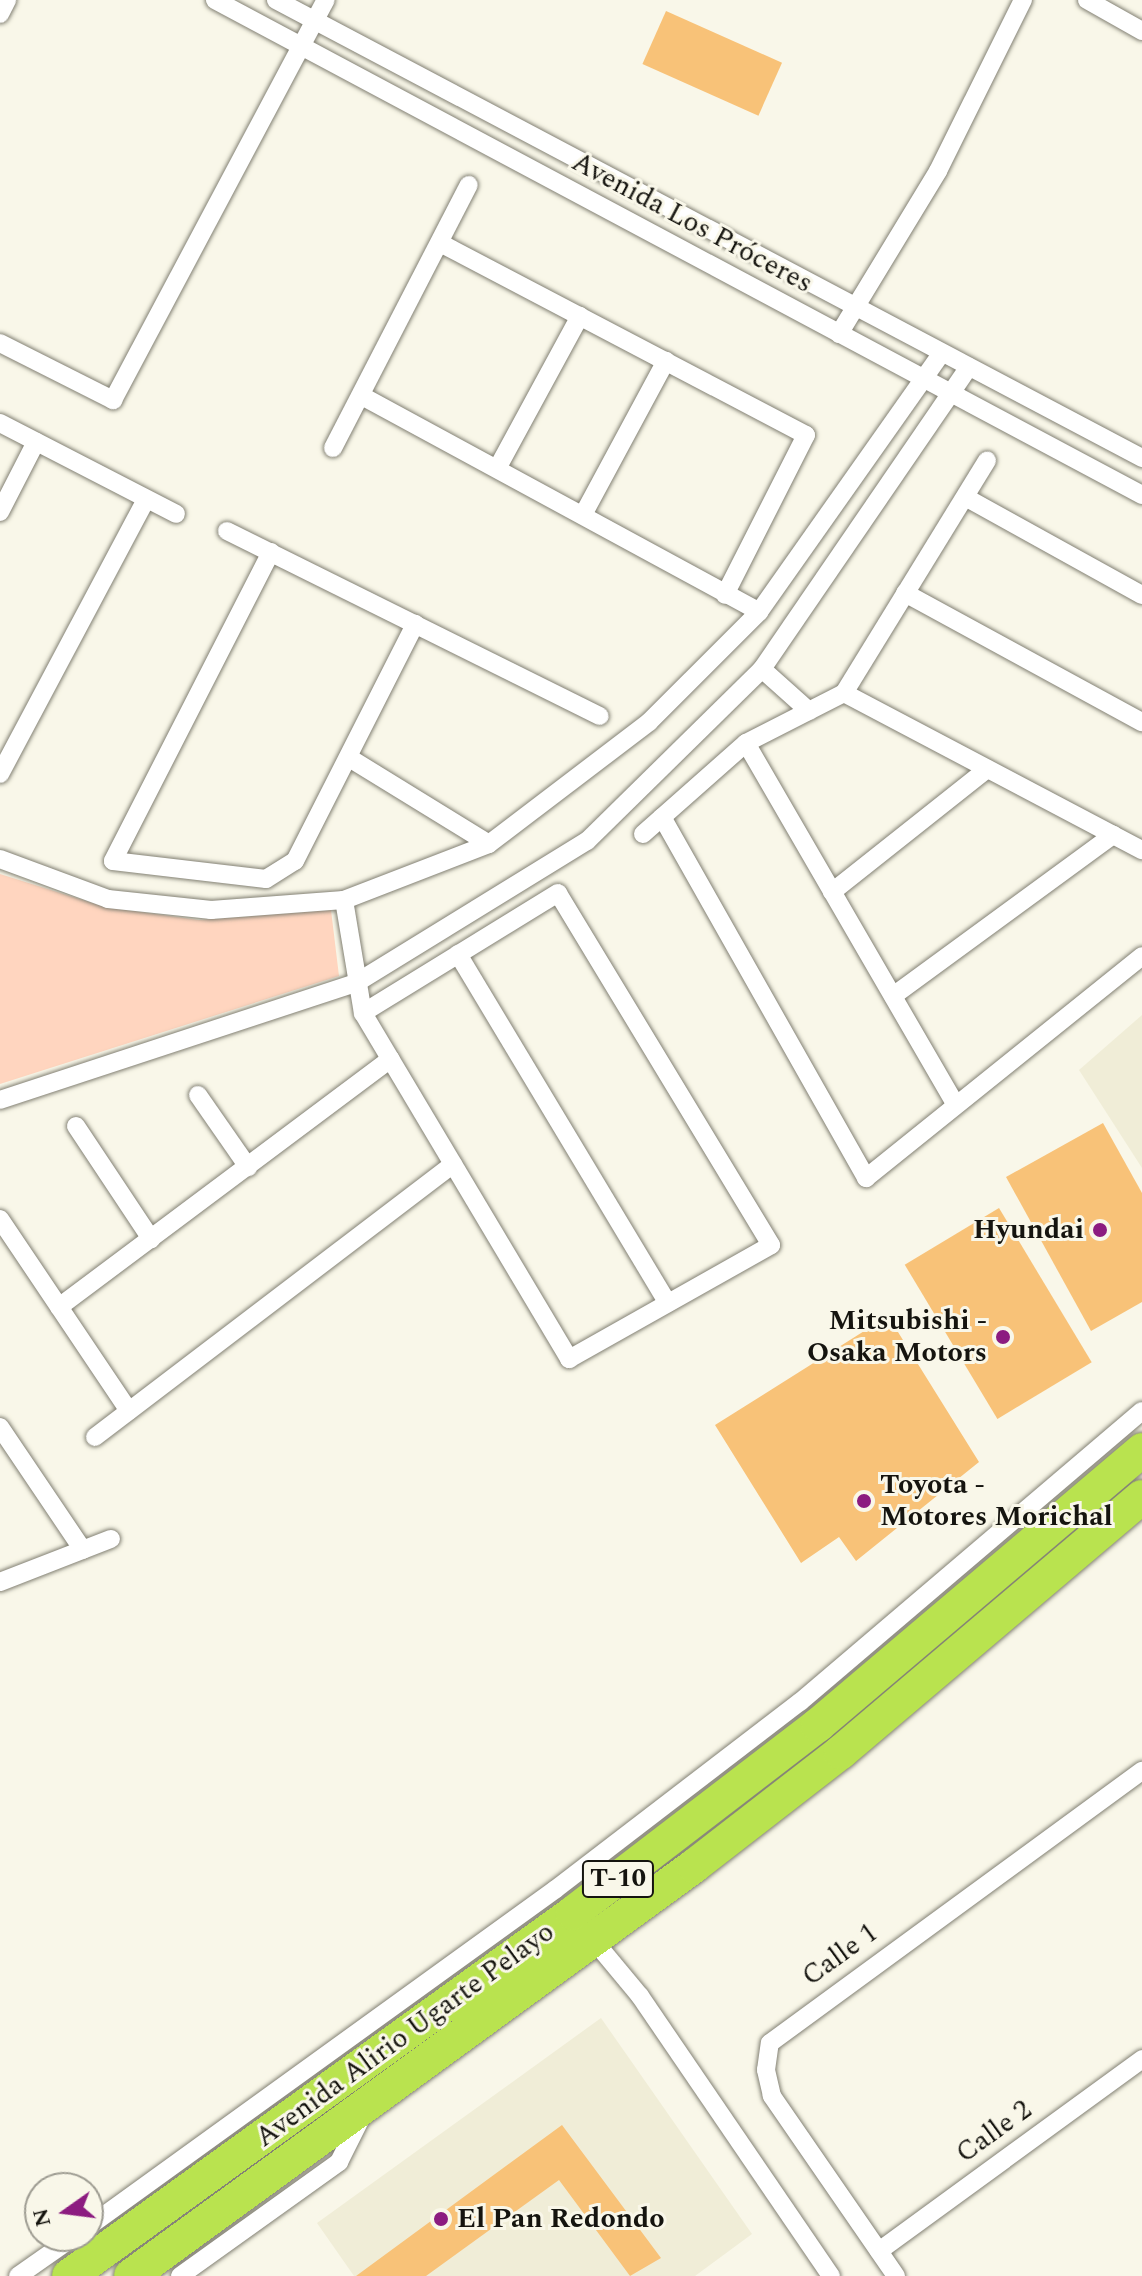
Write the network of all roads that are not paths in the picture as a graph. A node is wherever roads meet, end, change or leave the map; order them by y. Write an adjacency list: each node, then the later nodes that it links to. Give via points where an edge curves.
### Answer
1 (7, 0): 7 (street)
2 (215, 0): 10 (street, Avenida Los Próceres)
3 (276, 0): 8 (street, Avenida Los Próceres)
4 (326, 0): 8 (street)
5 (1023, 0): 13 (street, via 938,171)
6 (1087, 0): 9 (street)
7 (0, 14)
8 (315, 21): 10 (street); 13 (street, Avenida Los Próceres)
9 (1142, 31)
10 (301, 46): 15 (street, Avenida Los Próceres); 16 (street, via 113,400)
11 (469, 185): 12 (street)
12 (442, 244): 14 (street); 21 (street)
13 (855, 308): 15 (street); 17 (street, Avenida Los Próceres)
14 (580, 316): 18 (street); 28 (street)
15 (839, 334): 20 (street, Avenida Los Próceres)
16 (0, 343)
17 (942, 353): 19 (street, Avenida Los Próceres); 20 (street)
18 (666, 361): 33 (street); 38 (street, via 806,435)
19 (969, 367): 22 (street); 26 (street, Avenida Los Próceres)
20 (925, 381): 22 (street, Avenida Los Próceres); 40 (street)
21 (362, 396): 25 (street); 28 (street)
22 (952, 396): 29 (street, Avenida Los Próceres); 42 (street)
23 (0, 423): 24 (street)
24 (36, 442): 31 (street); 32 (street)
25 (333, 448)
26 (1142, 458)
27 (987, 461): 30 (street)
28 (498, 467): 33 (street)
29 (1142, 495)
30 (965, 497): 37 (street); 39 (street)
31 (146, 499): 34 (street); 50 (street)
32 (0, 512)
33 (584, 513): 38 (street)
34 (176, 514)
35 (227, 531): 36 (street)
36 (271, 552): 41 (street); 48 (street, via 113,861 266,879 295,861)
37 (905, 593): 43 (street); 46 (street)
38 (725, 595): 40 (street)
39 (1142, 595)
40 (759, 612): 54 (street, via 649,722)
41 (415, 624): 45 (street); 48 (street)
42 (762, 669): 44 (street); 61 (street, via 587,841)
43 (844, 693): 44 (street); 49 (street)
44 (809, 711): 47 (street)
45 (600, 716)
46 (1142, 722)
47 (746, 743): 51 (street); 57 (street)
48 (351, 759): 54 (street)
49 (987, 769): 53 (street); 57 (street)
50 (0, 774)
51 (662, 817): 52 (street); 67 (street, via 866,1178)
52 (643, 834)
53 (1113, 835): 55 (street); 62 (street)
54 (489, 844): 58 (street)
55 (1142, 850)
56 (0, 859): 58 (street, via 108,899 211,910)
57 (832, 892): 62 (street)
58 (344, 900): 61 (street)
59 (458, 954): 63 (street); 73 (street); 73 (street, via 558,893 771,1245)
60 (1142, 956): 67 (street)
61 (356, 983): 63 (street); 66 (street)
62 (893, 996): 67 (street)
63 (363, 1013): 64 (street)
64 (391, 1059): 69 (street); 70 (street)
65 (198, 1095): 70 (street)
66 (0, 1100)
67 (955, 1104)
68 (76, 1126): 72 (street)
69 (453, 1164): 73 (street, via 569,1359); 75 (street)
70 (248, 1167): 72 (street)
71 (0, 1219): 74 (street)
72 (151, 1239): 74 (street)
73 (668, 1303)
74 (59, 1307): 75 (street)
75 (129, 1411): 78 (street)
76 (1142, 1411): 89 (street, Avenida Alirio Ugarte Pelayo, via 800,1702 556,1889)
77 (0, 1427): 79 (street)
78 (95, 1437)
79 (7, 1449): 83 (street)
80 (1142, 1450): 93 (highway, Avenida Alirio Ugarte Pelayo / T-10, via 770,1762 573,1913)
81 (1142, 1497): 86 (highway, Avenida Alirio Ugarte Pelayo / T-10, via 841,1752)
82 (111, 1539): 83 (street)
83 (83, 1550): 84 (street)
84 (0, 1582)
85 (1142, 1771): 90 (street, Calle 1, via 770,2043 766,2070 772,2096)
86 (595, 1942): 88 (highway, Avenida Alirio Ugarte Pelayo / T-10); 96 (street, via 640,1996)
87 (1142, 2059): 90 (street, Calle 2)
88 (368, 2106): 94 (highway, Avenida Alirio Ugarte Pelayo / T-10); 95 (street, Avenida Alirio Ugarte Pelayo, via 339,2162)
89 (104, 2215)
90 (879, 2251): 97 (street)
91 (52, 2252): 92 (street)
92 (18, 2276)
93 (69, 2276)
94 (131, 2276)
95 (180, 2276)
96 (831, 2276)
97 (896, 2276)

